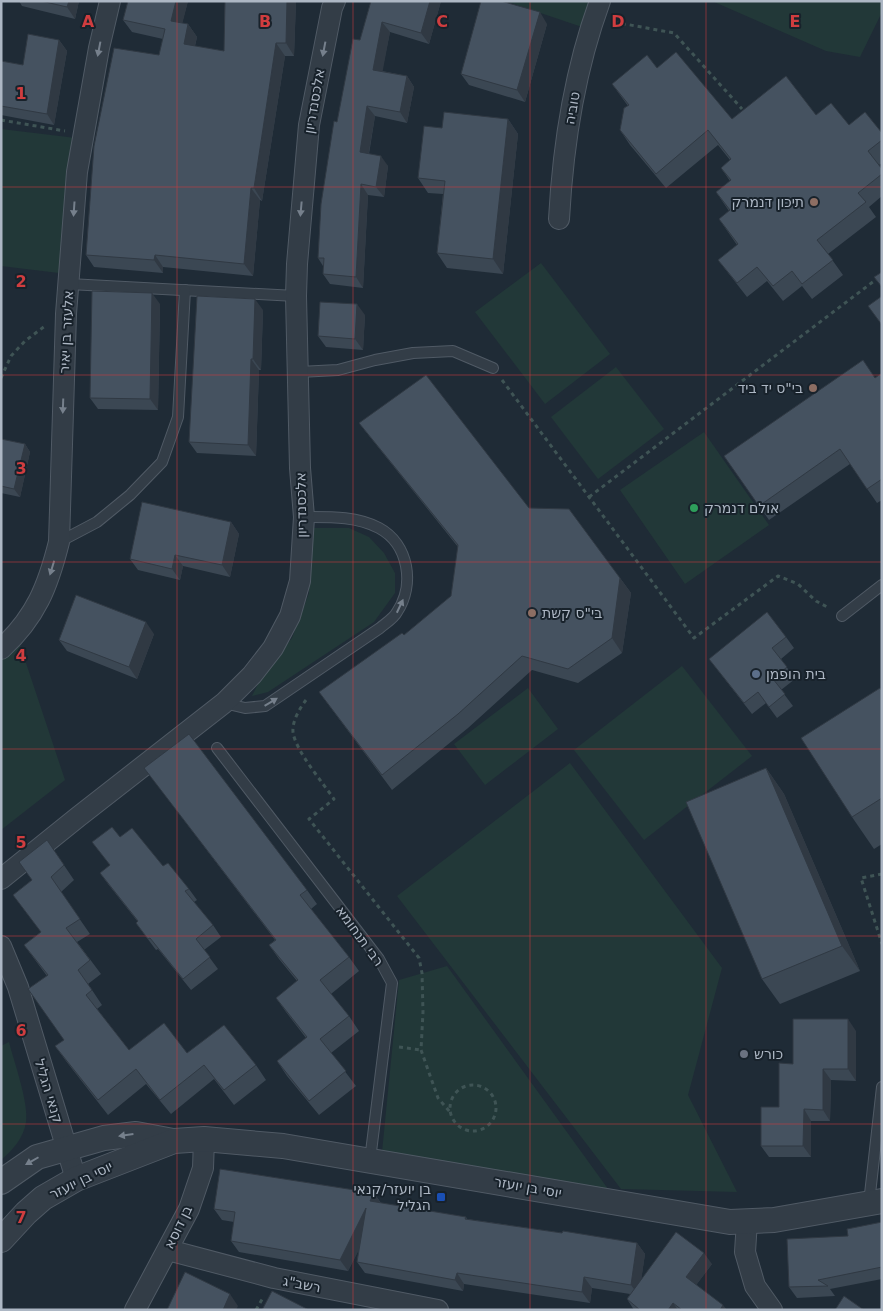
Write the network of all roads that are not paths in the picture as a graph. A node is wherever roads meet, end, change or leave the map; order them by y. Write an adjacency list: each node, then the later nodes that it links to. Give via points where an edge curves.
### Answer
1 (110, 1): 5 (street, אלעזר בן יאיר, one-way to 5, via 77,172)
2 (335, 1): 7 (street, אלכסנדריון, one-way to 7, via 308,125)
3 (597, 10): 4 (street, טוביה, via 580,63 570,118)
4 (559, 219)
5 (68, 284): 6 (lane); 11 (street, אלעזר בן יאיר, one-way to 11)
6 (185, 290): 7 (lane); 11 (lane, via 178,417 162,462 130,495 96,522)
7 (296, 296): 9 (street, אלכסנדריון)
8 (493, 368): 9 (lane, via 453,351 413,353 338,370)
9 (299, 372): 10 (street, אלכסנדריון)
10 (304, 518): 15 (street, אלכסנדריון, via 300,581 290,616 273,648); 15 (lane, one-way to 10, via 245,708 265,706 380,628 397,613 408,590 407,567 398,543 380,528 354,518)
11 (59, 542): 14 (street, אלעזר בן יאיר, one-way to 14, via 43,595 28,619)
12 (882, 585): 13 (lane)
13 (842, 616)
14 (1, 649)
15 (224, 703): 17 (street, אלכסנדריון)
16 (217, 748): 23 (lane, רבי תנחומא, via 379,959 392,983)
17 (1, 879)
18 (1, 946): 22 (street, קנאי הגליל, via 18,987)
19 (882, 1087): 26 (lane)
20 (204, 1139): 21 (street, יוסי בן יועזר); 23 (street, יוסי בן יועזר, via 283,1146); 29 (street, בן דוסא, via 203,1168 189,1209)
21 (174, 1142): 22 (street, יוסי בן יועזר, one-way to 22, via 136,1134); 24 (street, יוסי בן יועזר)
22 (66, 1148): 24 (street, קנאי הגליל); 25 (street, יוסי בן יועזר, one-way to 25, via 37,1157)
23 (370, 1160): 27 (street, יוסי בן יועזר, via 730,1222)
24 (76, 1179): 28 (street, יוסי בן יועזר, via 43,1198)
25 (1, 1182)
26 (875, 1202): 27 (street, יוסי בן יועזר)
27 (747, 1221): 32 (street, via 745,1252 756,1286)
28 (1, 1240)
29 (168, 1250): 30 (street, בן דוסא); 31 (street, רשב"ג, via 274,1278)
30 (135, 1310)
31 (438, 1310)
32 (772, 1310)

